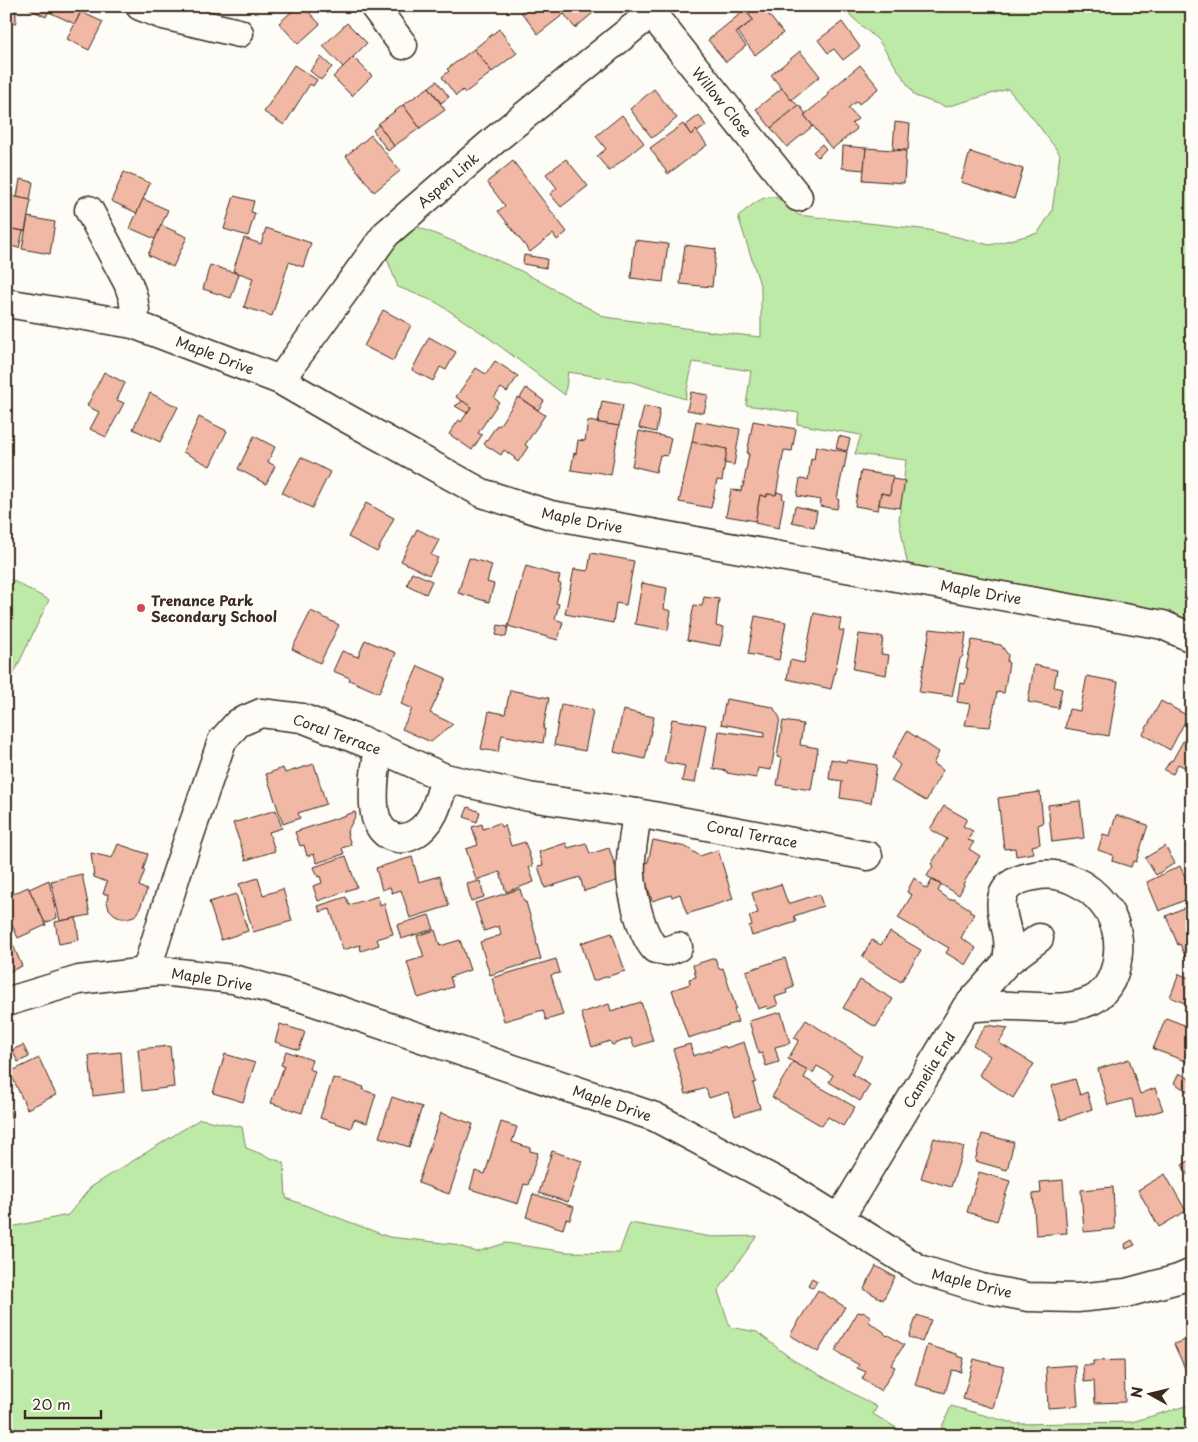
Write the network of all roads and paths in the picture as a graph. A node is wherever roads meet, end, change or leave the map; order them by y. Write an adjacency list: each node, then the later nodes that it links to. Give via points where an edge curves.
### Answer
1 (140, 6): 4 (street)
2 (374, 6): 5 (street)
3 (648, 10): 6 (street, Willow Close); 10 (street, Aspen Link, via 386,234)
4 (239, 33)
5 (403, 45)
6 (798, 197)
7 (89, 210): 9 (street, via 128,283 134,304)
8 (6, 303): 9 (street, Maple Drive)
9 (133, 324): 10 (street, Maple Drive)
10 (280, 380): 11 (street, Maple Drive, via 482,493 551,515 1163,625)
11 (1192, 638)
12 (379, 748): 13 (street, Coral Terrace); 13 (street, via 374,809 382,831 391,836 399,839 420,831 437,806); 19 (street, Coral Terrace, via 302,718 261,713 238,723 222,741 212,768)
13 (445, 778): 14 (street, Coral Terrace, via 529,796)
14 (637, 813): 15 (street, Coral Terrace); 17 (street, via 631,878 644,933 654,949)
15 (868, 856)
16 (1039, 938): 18 (street, Camelia End)
17 (678, 947)
18 (1007, 962): 21 (street, Camelia End); 21 (street, via 1009,941 1002,910 1003,898 1012,884 1023,878 1056,875 1068,879 1086,888 1112,916 1118,941 1118,960 1108,987 1093,1001 1052,1008)
19 (146, 972): 20 (street, Maple Drive, via 79,980); 22 (street, Maple Drive, via 233,979 303,998 655,1117)
20 (6, 1002)
21 (966, 1008): 22 (street, Camelia End)
22 (839, 1218): 23 (street, Maple Drive, via 919,1269 980,1288 1028,1297 1078,1298 1126,1293)
23 (1192, 1273)

